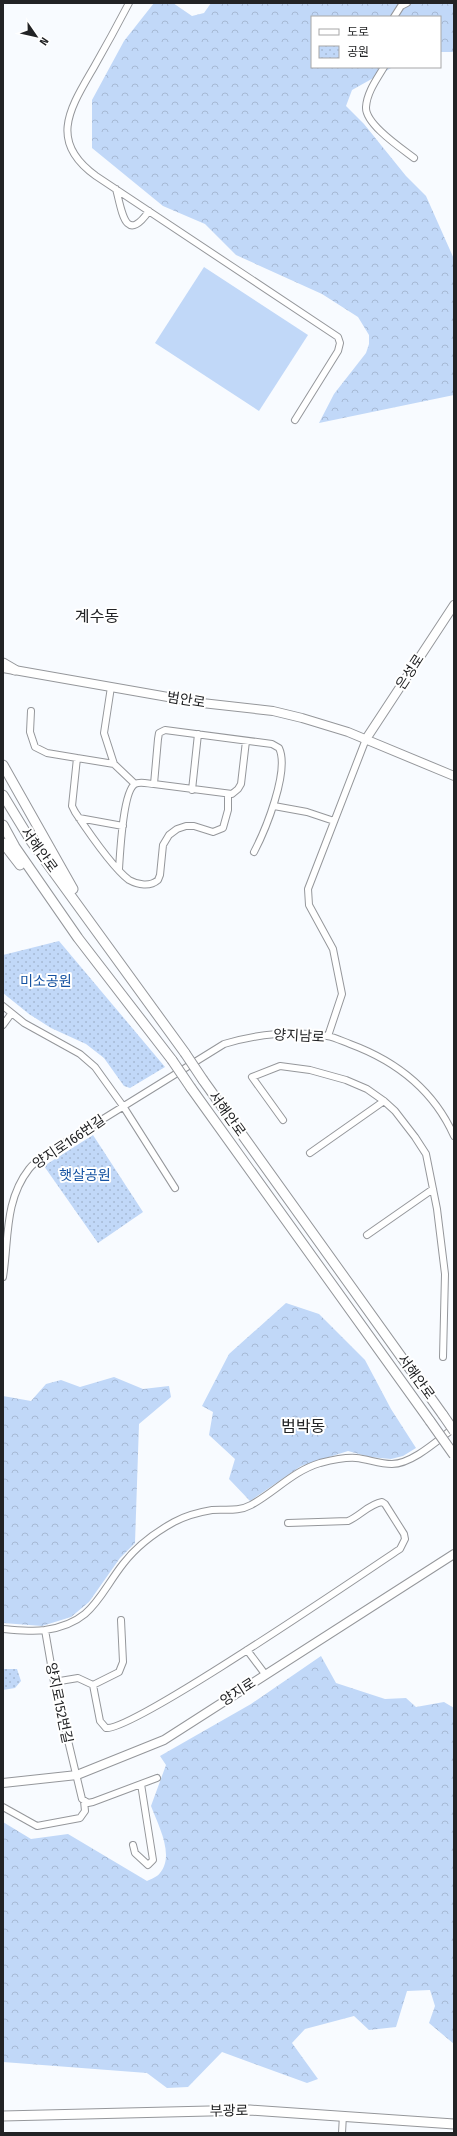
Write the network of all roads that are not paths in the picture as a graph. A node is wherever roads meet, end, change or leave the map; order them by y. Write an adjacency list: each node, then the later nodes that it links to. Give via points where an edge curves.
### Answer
1 (129, 3): 6 (street, via 73,105 68,124 70,144 79,162)
2 (407, 3): 3 (street, via 401,6)
3 (395, 16)
4 (383, 68): 5 (street, via 369,93 366,107 368,117 377,128)
5 (414, 158)
6 (116, 189): 7 (street); 7 (street, via 125,219 129,224 139,224)
7 (149, 211): 8 (street, via 338,337 338,350)
8 (295, 420)
9 (454, 605): 17 (street, 은성로)
10 (3, 663): 12 (main road)
11 (3, 668): 12 (street, 범안로)
12 (15, 670): 13 (main road); 14 (street, 범안로)
13 (3, 673)
14 (111, 687): 17 (street, 범안로, via 202,703 273,711); 20 (street, via 104,733)
15 (32, 711): 19 (street, via 30,732 34,747 47,753)
16 (198, 734): 18 (street); 24 (street, via 165,730 159,733); 25 (street)
17 (366, 739): 22 (street, 범안로); 30 (street)
18 (246, 741): 26 (street, via 241,784 238,789); 28 (street, via 272,744 281,752 282,762)
19 (77, 758): 20 (street); 29 (street, via 72,806)
20 (114, 764): 23 (street)
21 (3, 765): 36 (main road)
22 (454, 776)
23 (135, 784): 24 (street); 32 (street, via 128,799)
24 (154, 784): 25 (street)
25 (192, 790): 26 (street)
26 (228, 794): 35 (street, via 228,810 222,828 213,832 186,826 177,829 164,841 160,875 154,884 137,883)
27 (3, 795): 36 (main road, 서해안로, via 31,841)
28 (274, 806): 30 (street, via 307,812); 34 (street)
29 (79, 818): 32 (street); 35 (street)
30 (334, 821): 41 (street, via 308,889 309,905 333,949 342,994)
31 (3, 825): 37 (main road, 서해안로, via 15,848)
32 (123, 826): 35 (street)
33 (3, 843): 37 (main road)
34 (254, 852)
35 (119, 869)
36 (95, 927): 52 (main road, 서해안로, bridge)
37 (78, 938): 53 (main road, 서해안로, bridge, via 172,1060)
38 (3, 1006): 39 (street)
39 (11, 1014): 40 (street); 43 (street, via 32,1029 86,1059)
40 (3, 1025)
41 (328, 1036): 43 (street, 양지남로, via 287,1032 251,1036 224,1044); 45 (street, 양지남로, via 368,1051 402,1072 425,1091 445,1115)
42 (384, 1101): 44 (street, via 367,1089 346,1080 310,1070 280,1066 252,1076); 46 (street); 48 (street, via 395,1111 426,1154)
43 (123, 1106): 47 (street); 50 (street, 양지로166번길, via 53,1150 29,1169 15,1193 10,1210)
44 (283, 1120)
45 (454, 1136)
46 (310, 1153)
47 (175, 1188)
48 (433, 1189): 49 (street); 51 (street, via 445,1274)
49 (367, 1236)
50 (3, 1277)
51 (443, 1357)
52 (454, 1430): 58 (street, via 424,1451 404,1461 393,1464 343,1458 320,1463 302,1469 240,1510 212,1510 176,1521 160,1530 123,1564 94,1607 79,1618)
53 (454, 1455)
54 (288, 1523): 59 (street, via 348,1521 376,1503 382,1502 405,1539 400,1549)
55 (454, 1554): 60 (street, 양지로)
56 (120, 1620): 62 (street, via 122,1668 116,1675)
57 (3, 1629): 58 (street)
58 (45, 1630): 61 (street, 양지로152번길)
59 (247, 1650): 60 (street); 62 (street, via 116,1728 106,1728 100,1721)
60 (265, 1674): 63 (street, 양지로, via 164,1740)
61 (54, 1682): 62 (street, via 78,1678); 63 (street, 양지로152번길)
62 (93, 1685)
63 (77, 1775): 65 (street, 양지로); 67 (street, 양지로152번길, via 80,1794)
64 (157, 1778): 66 (street)
65 (3, 1783)
66 (140, 1784): 67 (street, via 94,1802); 69 (street, via 153,1860 148,1864 135,1853)
67 (84, 1801): 68 (street, via 85,1811 80,1818 37,1826)
68 (3, 1807)
69 (133, 1845)
70 (343, 2115): 71 (main road, 부광로, via 250,2110); 72 (main road, 부광로); 73 (street)
71 (3, 2116)
72 (454, 2124)
73 (342, 2133)

